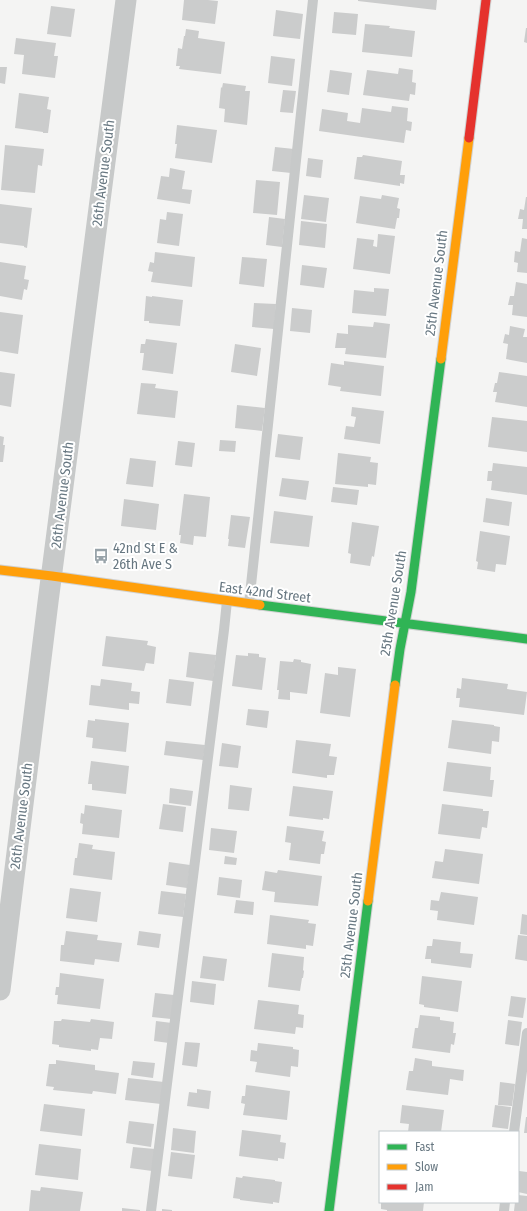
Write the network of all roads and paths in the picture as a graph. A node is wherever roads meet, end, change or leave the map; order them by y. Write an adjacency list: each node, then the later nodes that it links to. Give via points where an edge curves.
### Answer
1 (126, 0): 5 (street, 26th Avenue South)
2 (313, 0): 7 (lane)
3 (486, 0): 8 (street, 25th Avenue South)
4 (0, 570): 5 (street, East 42nd Street)
5 (52, 576): 6 (street, East 42nd Street); 10 (street, 26th Avenue South)
6 (227, 601): 7 (street, East 42nd Street); 13 (lane)
7 (249, 604): 8 (street, East 42nd Street)
8 (405, 623): 9 (street, East 42nd Street); 14 (street, 25th Avenue South)
9 (527, 639)
10 (0, 990)
11 (527, 1032): 12 (lane)
12 (514, 1131)
13 (151, 1211)
14 (329, 1211)

